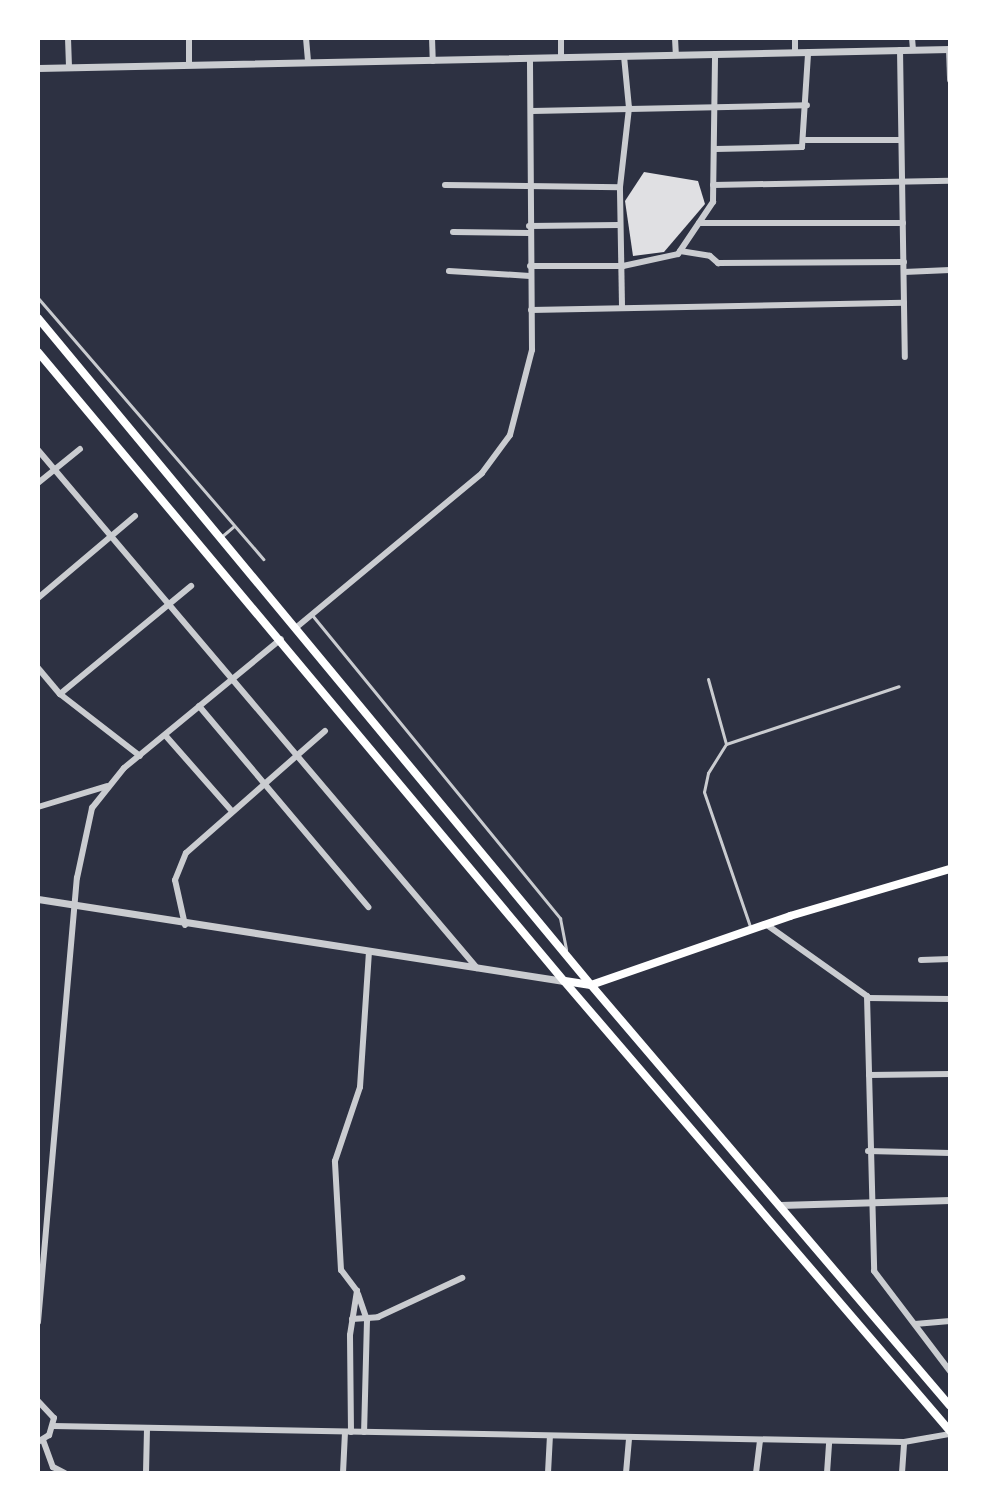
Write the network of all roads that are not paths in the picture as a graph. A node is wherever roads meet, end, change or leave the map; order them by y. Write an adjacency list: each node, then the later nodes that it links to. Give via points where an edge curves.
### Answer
1 (68, 38): 22 (street)
2 (189, 38): 21 (street)
3 (306, 38): 20 (street)
4 (432, 38): 19 (street)
5 (561, 38): 17 (street)
6 (675, 38): 15 (street)
7 (795, 38): 12 (street)
8 (912, 38): 11 (street)
9 (950, 49): 11 (street); 24 (street)
10 (900, 50): 11 (street); 13 (street); 30 (street)
11 (913, 50)
12 (795, 53): 13 (street); 14 (street)
13 (808, 53): 25 (street)
14 (715, 54): 15 (street); 26 (street)
15 (676, 55): 16 (street)
16 (624, 56): 17 (street); 27 (street)
17 (561, 58): 18 (street)
18 (530, 59): 19 (street); 28 (street)
19 (433, 61): 20 (street)
20 (308, 63): 21 (street)
21 (189, 65): 22 (street)
22 (69, 67): 23 (street)
23 (38, 68)
24 (950, 80)
25 (807, 105): 26 (street); 29 (street)
26 (716, 106): 27 (street); 31 (street)
27 (629, 108): 28 (street); 37 (street)
28 (532, 111): 35 (street)
29 (806, 140): 30 (street); 31 (street, via 802,147)
30 (901, 140): 32 (street)
31 (715, 149): 36 (street)
32 (902, 180): 33 (street); 36 (street); 39 (street)
33 (950, 181)
34 (445, 185): 35 (street)
35 (529, 185): 37 (street); 41 (street)
36 (713, 185): 38 (street, via 713,202)
37 (620, 187): 40 (street)
38 (699, 223): 39 (street); 43 (street)
39 (903, 223): 44 (street)
40 (619, 225): 41 (street); 46 (street)
41 (529, 230): 42 (street); 45 (street)
42 (453, 232)
43 (680, 251): 44 (street, via 710,256 718,263); 46 (street, via 670,259)
44 (904, 262): 49 (street)
45 (530, 266): 46 (street); 50 (street)
46 (623, 266): 53 (street)
47 (950, 270): 49 (street)
48 (449, 271): 50 (street)
49 (904, 272): 52 (street)
50 (530, 276): 54 (street)
51 (38, 298): 64 (lane)
52 (904, 303): 53 (street); 57 (street)
53 (622, 306): 54 (street)
54 (531, 310): 72 (street, via 532,350 510,435 499,455)
55 (38, 318): 63 (main road)
56 (39, 354): 67 (main road)
57 (905, 357)
58 (80, 449): 60 (street)
59 (38, 450): 60 (street)
60 (55, 470): 61 (street); 65 (street)
61 (38, 483)
62 (135, 516): 65 (street)
63 (209, 523): 66 (main road); 67 (main road)
64 (233, 527): 66 (lane); 68 (lane)
65 (111, 536): 70 (street); 71 (street)
66 (221, 537): 73 (main road)
67 (193, 538): 74 (main road)
68 (263, 559)
69 (191, 586): 71 (street)
70 (38, 598)
71 (170, 604): 76 (street); 79 (street)
72 (312, 615): 73 (street); 98 (lane, via 560,918)
73 (298, 626): 98 (main road)
74 (281, 639): 76 (street); 102 (main road)
75 (38, 668): 79 (street)
76 (233, 678): 80 (street); 84 (street)
77 (708, 679): 83 (lane)
78 (899, 686): 83 (lane)
79 (60, 694): 85 (street)
80 (199, 706): 82 (street); 86 (street)
81 (325, 731): 84 (street)
82 (165, 735): 85 (street); 89 (street)
83 (726, 744): 96 (lane, via 708,773 704,792)
84 (294, 755): 86 (street); 101 (street)
85 (140, 756): 87 (street)
86 (264, 781): 89 (street); 93 (street)
87 (107, 786): 88 (street); 92 (street, via 92,808)
88 (38, 807)
89 (231, 810): 94 (street, via 177,869)
90 (950, 869): 95 (main road)
91 (38, 899): 92 (street)
92 (74, 906): 94 (street); 118 (street)
93 (368, 907)
94 (185, 925): 97 (street)
95 (767, 925): 96 (main road); 104 (street)
96 (751, 930): 103 (main road)
97 (369, 952): 101 (street); 114 (street, via 360,1087 335,1161 340,1261)
98 (566, 955): 103 (main road)
99 (950, 959): 100 (street)
100 (921, 960)
101 (477, 968): 102 (street)
102 (564, 981): 103 (main road); 127 (main road)
103 (591, 985): 112 (main road)
104 (868, 998): 105 (street); 107 (street)
105 (950, 999)
106 (950, 1074): 107 (street)
107 (869, 1075): 108 (street)
108 (868, 1151): 109 (street); 111 (street)
109 (950, 1153)
110 (950, 1200): 111 (street)
111 (869, 1202): 112 (street); 119 (street, via 874,1271)
112 (780, 1205): 122 (main road)
113 (462, 1278): 116 (street)
114 (357, 1291): 115 (street); 116 (street)
115 (352, 1319): 116 (street); 125 (street)
116 (367, 1320): 126 (street)
117 (950, 1321): 119 (street)
118 (38, 1322)
119 (915, 1324): 120 (street)
120 (950, 1371)
121 (38, 1401): 123 (street, via 51,1411)
122 (950, 1406)
123 (53, 1426): 124 (street); 131 (street)
124 (147, 1428): 125 (street); 135 (street)
125 (348, 1432): 126 (street); 136 (street)
126 (364, 1432): 128 (street)
127 (950, 1432): 133 (street)
128 (550, 1436): 129 (street); 137 (street)
129 (629, 1437): 130 (street); 138 (street)
130 (760, 1440): 132 (street); 139 (street)
131 (41, 1441): 134 (street, via 53,1467)
132 (829, 1441): 133 (street); 140 (street)
133 (904, 1442): 141 (street)
134 (65, 1473)
135 (146, 1473)
136 (343, 1473)
137 (548, 1473)
138 (626, 1473)
139 (756, 1473)
140 (827, 1473)
141 (902, 1473)

